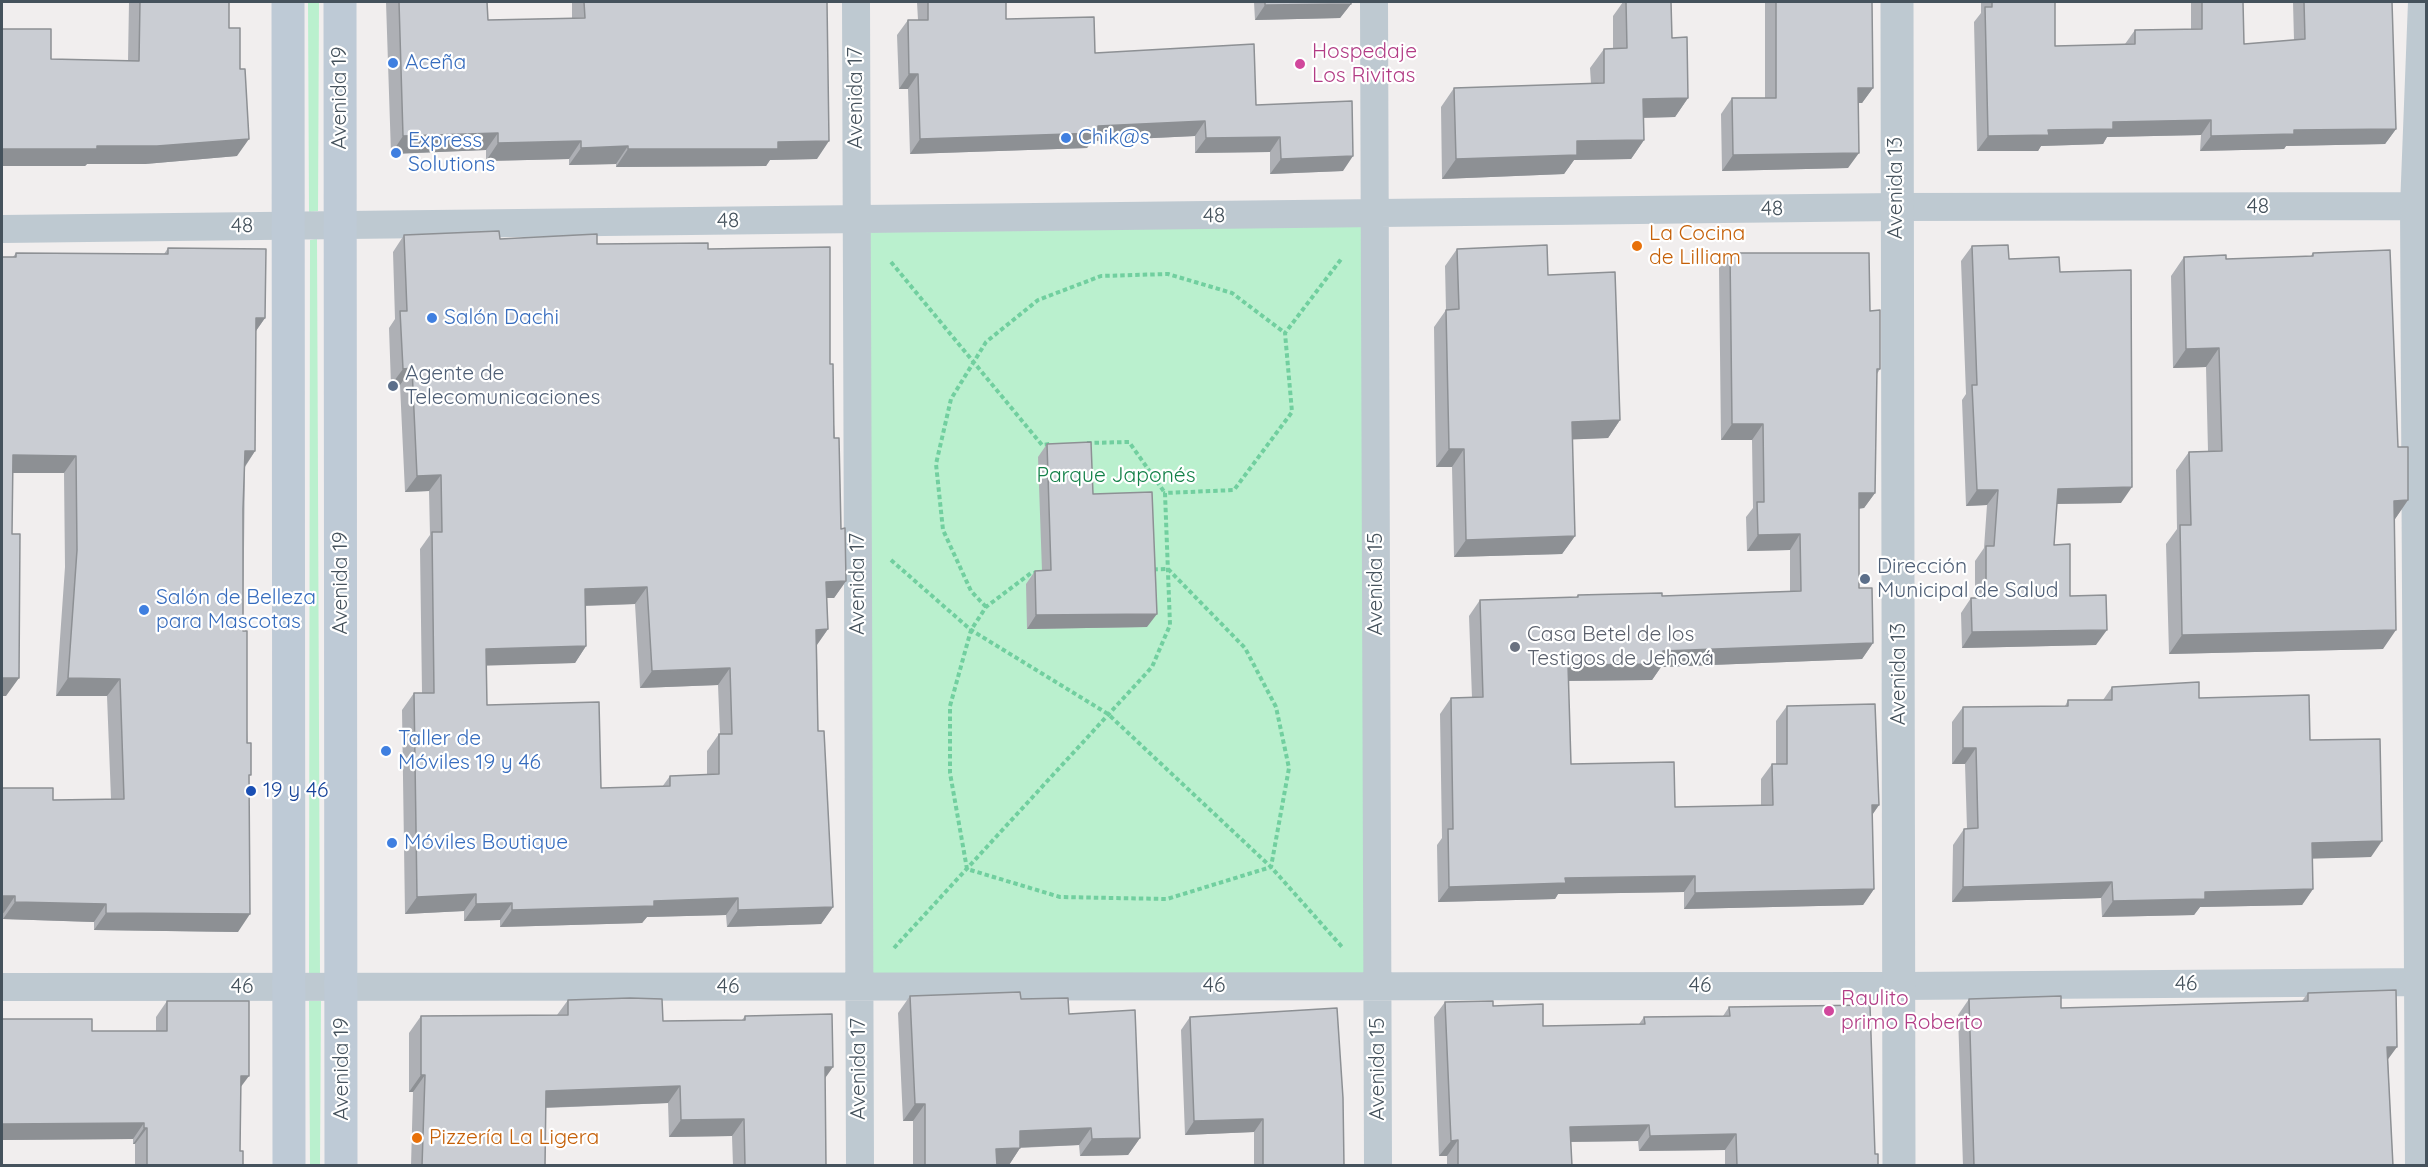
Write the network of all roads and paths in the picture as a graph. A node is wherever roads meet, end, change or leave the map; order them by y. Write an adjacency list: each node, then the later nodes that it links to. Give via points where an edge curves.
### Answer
1 (288, 2): 12 (main road)
2 (340, 2): 11 (main road, Avenida 19)
3 (855, 2): 10 (street, Avenida 17)
4 (1374, 2): 9 (street, Avenida 15)
5 (1897, 2): 8 (street, Avenida 13)
6 (2422, 2): 7 (street)
7 (2420, 206): 8 (street, 48); 26 (street)
8 (1896, 207): 9 (street, 48); 28 (street, Avenida 13)
9 (1374, 214): 10 (street, 48); 14 (path); 27 (street, Avenida 15)
10 (856, 219): 11 (street, 48); 15 (path); 19 (street, Avenida 17)
11 (339, 225): 12 (street, 48); 31 (main road, Avenida 19)
12 (289, 226): 13 (street, 48); 30 (main road)
13 (2, 230)
14 (1286, 333): 15 (path, via 1232,293 1168,274 1101,276 1038,300 986,342); 18 (path, via 1292,412 1234,490)
15 (974, 362): 17 (path, via 1042,445); 21 (path, via 951,399 936,464 943,530 971,591)
16 (1086, 443): 18 (path, via 1129,442)
17 (1053, 444)
18 (1165, 493): 20 (path)
19 (857, 531): 22 (path); 32 (street, Avenida 17)
20 (1168, 569): 21 (path, via 1031,573); 23 (path, via 1170,625 1152,667); 24 (path, via 1245,648 1276,706 1289,768)
21 (986, 607): 22 (path)
22 (971, 630): 23 (path); 25 (path, via 950,706 950,773)
23 (1108, 714): 24 (path); 25 (path)
24 (1271, 867): 25 (path, via 1167,899 1060,897); 27 (path)
25 (967, 869): 32 (path)
26 (2423, 982): 28 (street, 46); 38 (street)
27 (1378, 986): 28 (street, 46); 32 (street, 46); 36 (street, Avenida 15)
28 (1901, 986): 37 (street, Avenida 13)
29 (2, 987): 30 (street, 46)
30 (288, 987): 31 (street, 46); 33 (main road)
31 (342, 987): 32 (street, 46); 34 (main road, Avenida 19)
32 (859, 987): 35 (street, Avenida 17)
33 (289, 1166)
34 (341, 1166)
35 (860, 1166)
36 (1378, 1166)
37 (1899, 1166)
38 (2419, 1166)

